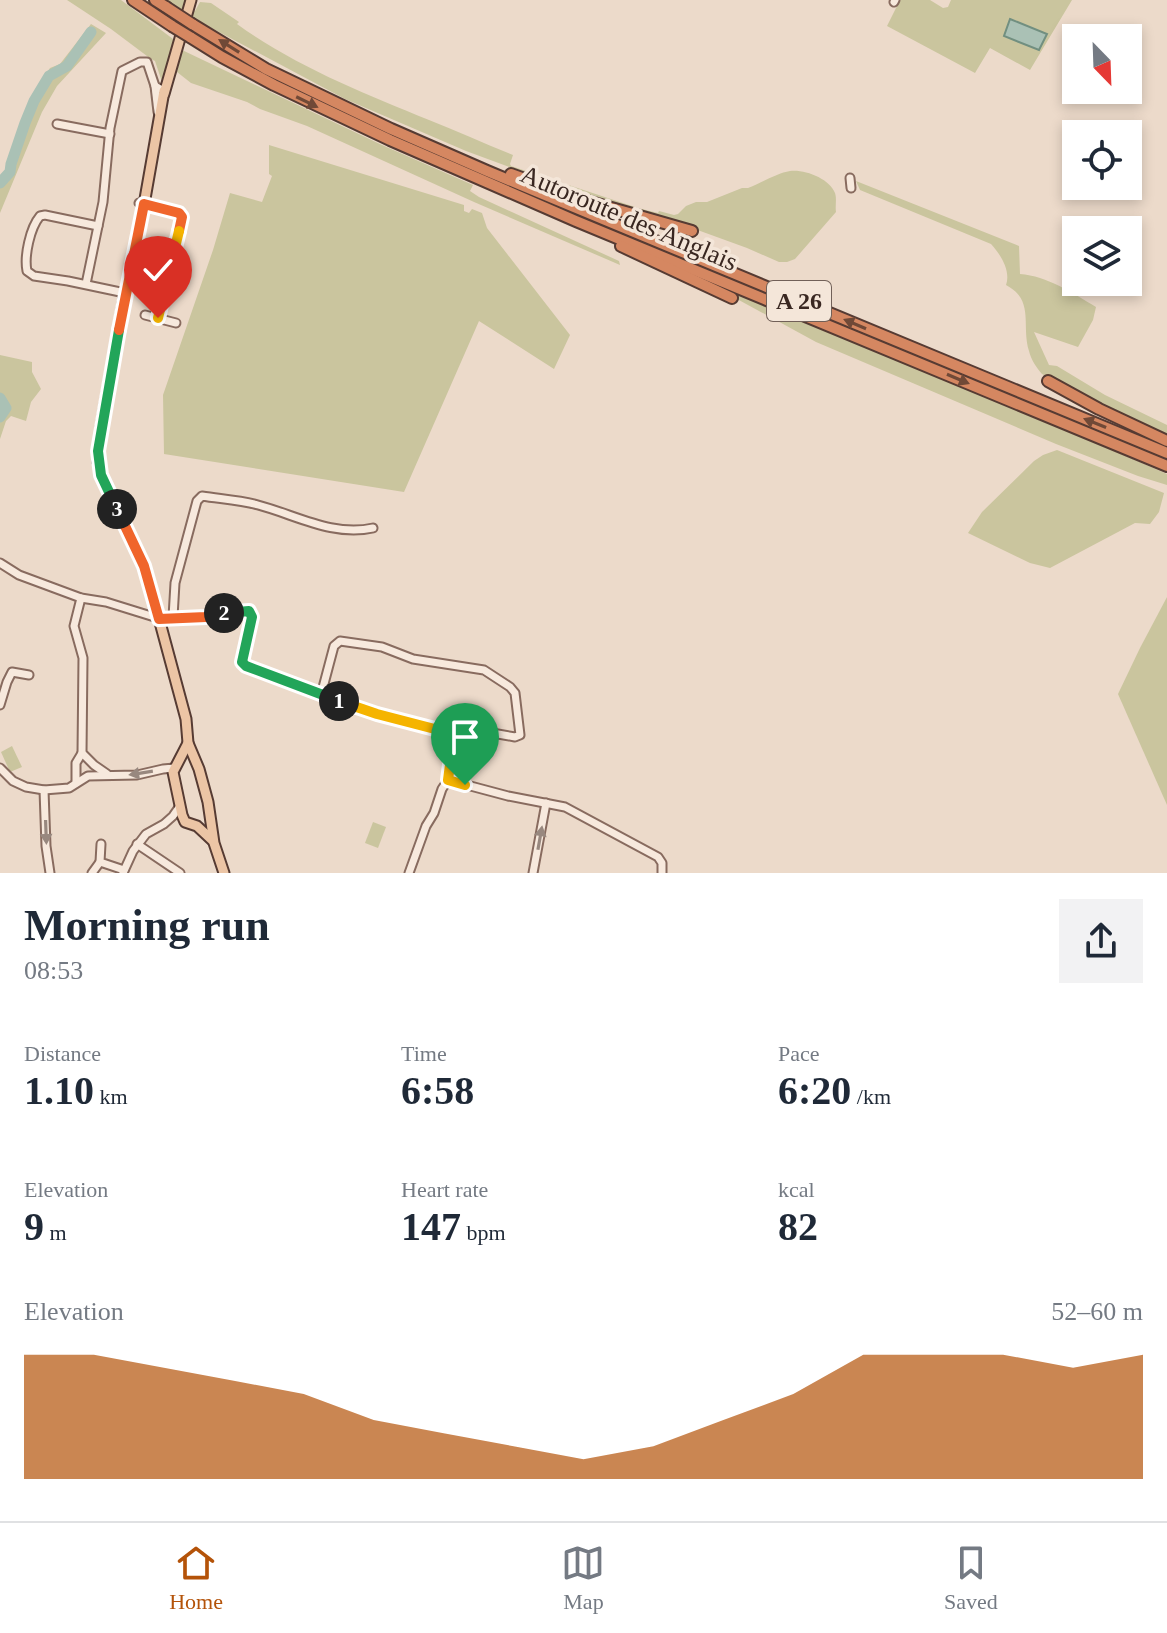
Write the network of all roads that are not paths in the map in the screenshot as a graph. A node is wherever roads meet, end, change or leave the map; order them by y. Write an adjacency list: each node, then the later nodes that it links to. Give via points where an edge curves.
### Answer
1 (133, 0): 11 (highway, Autoroute des Anglais / A 26, one-way to 11, bridge, via 222,57 342,119)
2 (155, 0): 7 (highway, Autoroute des Anglais / A 26, one-way to 2, bridge, via 266,69)
3 (190, 2): 4 (main road)
4 (160, 89): 6 (street, via 143,61 122,71); 10 (main road); 10 (main road)
5 (57, 124): 6 (street)
6 (110, 134): 12 (street)
7 (432, 147): 13 (highway); 22 (highway, Autoroute des Anglais / A 26, one-way to 7)
8 (850, 178): 9 (street)
9 (851, 188)
10 (142, 203): 15 (main road); 18 (street, via 182,217)
11 (576, 221): 16 (highway); 23 (highway, Autoroute des Anglais / A 26, one-way to 23)
12 (98, 226): 14 (street); 14 (street, via 40,216 30,242 27,271)
13 (692, 231)
14 (86, 284): 15 (street)
15 (125, 293): 28 (main road, via 98,462 144,566)
16 (732, 298)
17 (145, 315): 18 (street)
18 (158, 318): 19 (street)
19 (176, 323)
20 (1048, 381): 21 (highway)
21 (1167, 441)
22 (1167, 453)
23 (1167, 466)
24 (373, 528): 27 (street, via 357,532 202,496 177,571)
25 (0, 563): 26 (street)
26 (81, 598): 28 (street); 34 (street, via 74,626 83,658)
27 (173, 617): 28 (street); 30 (street, via 249,611 251,628 242,662)
28 (159, 619): 33 (main road)
29 (29, 675): 31 (street, via 12,672)
30 (321, 695): 32 (street); 32 (street, via 334,646 340,641 479,668 515,693 520,735 464,728)
31 (0, 705)
32 (454, 734): 39 (street)
33 (188, 743): 35 (main road); 36 (main road)
34 (82, 753): 38 (street); 40 (street)
35 (195, 763): 36 (main road); 44 (main road)
36 (176, 766): 38 (street, one-way to 38, via 137,775); 43 (main road)
37 (0, 768): 41 (street, via 13,781)
38 (107, 774): 40 (street)
39 (448, 780): 42 (street); 57 (street)
40 (76, 783): 41 (street)
41 (44, 790): 53 (street, one-way to 53)
42 (546, 803): 58 (street, one-way to 42); 59 (street, via 565,807 658,857)
43 (180, 806): 45 (main road); 46 (street)
44 (209, 817): 47 (main road); 48 (main road)
45 (185, 822): 46 (street); 47 (main road)
46 (164, 824): 50 (street)
47 (197, 826): 48 (main road)
48 (214, 843): 56 (main road)
49 (101, 844): 51 (street)
50 (137, 844): 52 (street); 55 (street)
51 (100, 862): 52 (street); 54 (street)
52 (124, 872)
53 (50, 873)
54 (92, 873)
55 (180, 873)
56 (224, 873)
57 (409, 873)
58 (533, 873)
59 (662, 873)

